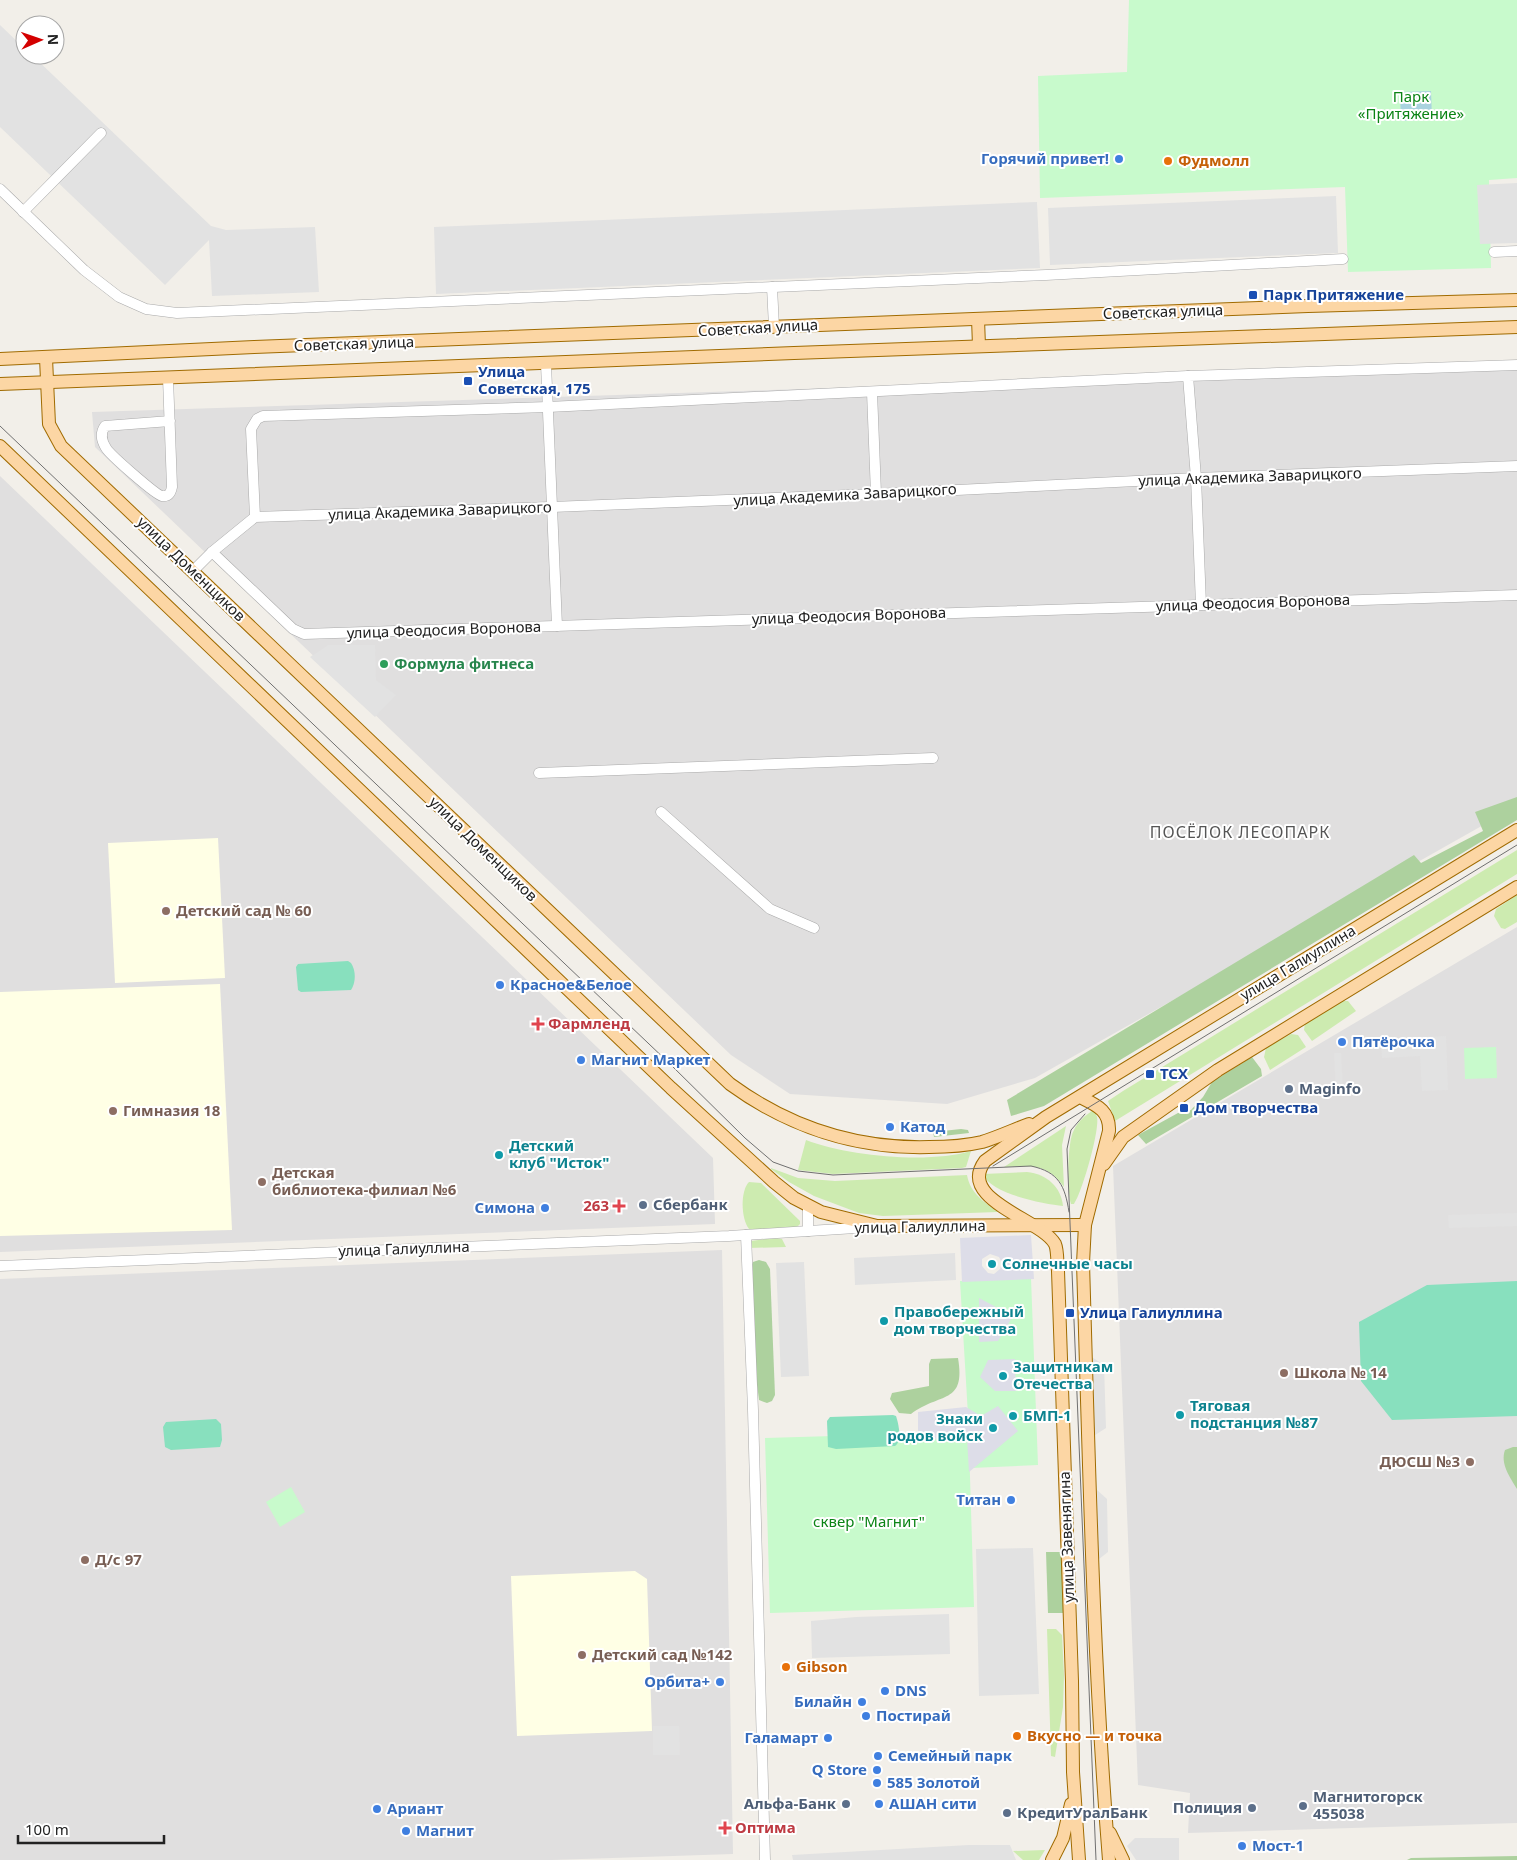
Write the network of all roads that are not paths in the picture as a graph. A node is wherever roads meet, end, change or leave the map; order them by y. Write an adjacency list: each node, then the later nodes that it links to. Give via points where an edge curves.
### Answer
1 (100, 133): 3 (street)
2 (0, 189): 3 (street)
3 (23, 212): 7 (street, via 84,270 119,297 146,309 177,313)
4 (1517, 251): 5 (street)
5 (1494, 252)
6 (1343, 259): 7 (street)
7 (772, 287): 10 (street)
8 (1517, 300): 9 (main road, Советская улица)
9 (978, 319): 10 (main road, Советская улица); 12 (main road)
10 (774, 327): 13 (main road, Советская улица)
11 (1517, 327): 12 (main road, Советская улица)
12 (979, 346): 15 (main road, Советская улица)
13 (46, 358): 14 (main road, Советская улица); 19 (main road, улица Доменщиков)
14 (0, 360)
15 (546, 364): 18 (main road, Советская улица); 22 (street)
16 (1517, 365): 17 (street)
17 (1188, 376): 21 (street); 26 (street)
18 (168, 378): 19 (main road, Советская улица); 23 (street)
19 (47, 383): 20 (main road, Советская улица); 31 (main road, улица Доменщиков, via 49,424 61,446)
20 (0, 384)
21 (872, 392): 22 (street); 27 (street)
22 (548, 407): 28 (street); 29 (street, via 257,418 251,429)
23 (170, 421): 23 (street, via 172,487 171,493 163,497 106,449 101,436 105,426)
24 (0, 446): 44 (main road, via 682,1099 774,1182)
25 (1517, 466): 26 (street, улица Академика Заварицкого)
26 (1196, 478): 27 (street, улица Академика Заварицкого); 33 (street)
27 (876, 494): 28 (street, улица Академика Заварицкого)
28 (552, 507): 29 (street, улица Академика Заварицкого); 34 (street)
29 (255, 517): 30 (street)
30 (212, 552): 31 (street); 34 (street, улица Феодосия Воронова, via 293,630 300,633)
31 (193, 571): 42 (main road, улица Доменщиков, via 717,1073 745,1095 781,1115 827,1134 902,1148 982,1142)
32 (1517, 595): 33 (street, улица Феодосия Воронова)
33 (1201, 605): 34 (street, улица Феодосия Воронова)
34 (557, 626)
35 (933, 758): 36 (street)
36 (539, 773)
37 (661, 812): 40 (street, via 770,909)
38 (1517, 830): 41 (main road, улица Галиуллина)
39 (1517, 887): 43 (main road, via 1218,1070 1123,1137)
40 (814, 928)
41 (1080, 1097): 42 (main road, улица Галиуллина); 43 (main road, via 1105,1112 1110,1122)
42 (1046, 1118): 45 (main road, улица Галиуллина, via 979,1168 983,1189 991,1198)
43 (1100, 1170): 46 (main road)
44 (808, 1207): 47 (main road); 48 (street)
45 (1032, 1225): 46 (main road, улица Галиуллина); 47 (main road, улица Галиуллина); 51 (main road, улица Завенягина, via 1055,1244 1057,1264)
46 (1085, 1225): 52 (main road, улица Завенягина, via 1083,1263 1092,1586)
47 (877, 1226): 48 (street, улица Галиуллина)
48 (808, 1231): 49 (street, улица Галиуллина)
49 (746, 1235): 50 (street, улица Галиуллина); 53 (street)
50 (0, 1266)
51 (1074, 1791): 54 (main road, via 1063,1838); 55 (main road, улица Завенягина)
52 (1106, 1825): 56 (main road, улица Завенягина); 57 (main road)
53 (765, 1860)
54 (1052, 1860)
55 (1079, 1860)
56 (1109, 1860)
57 (1123, 1860)

